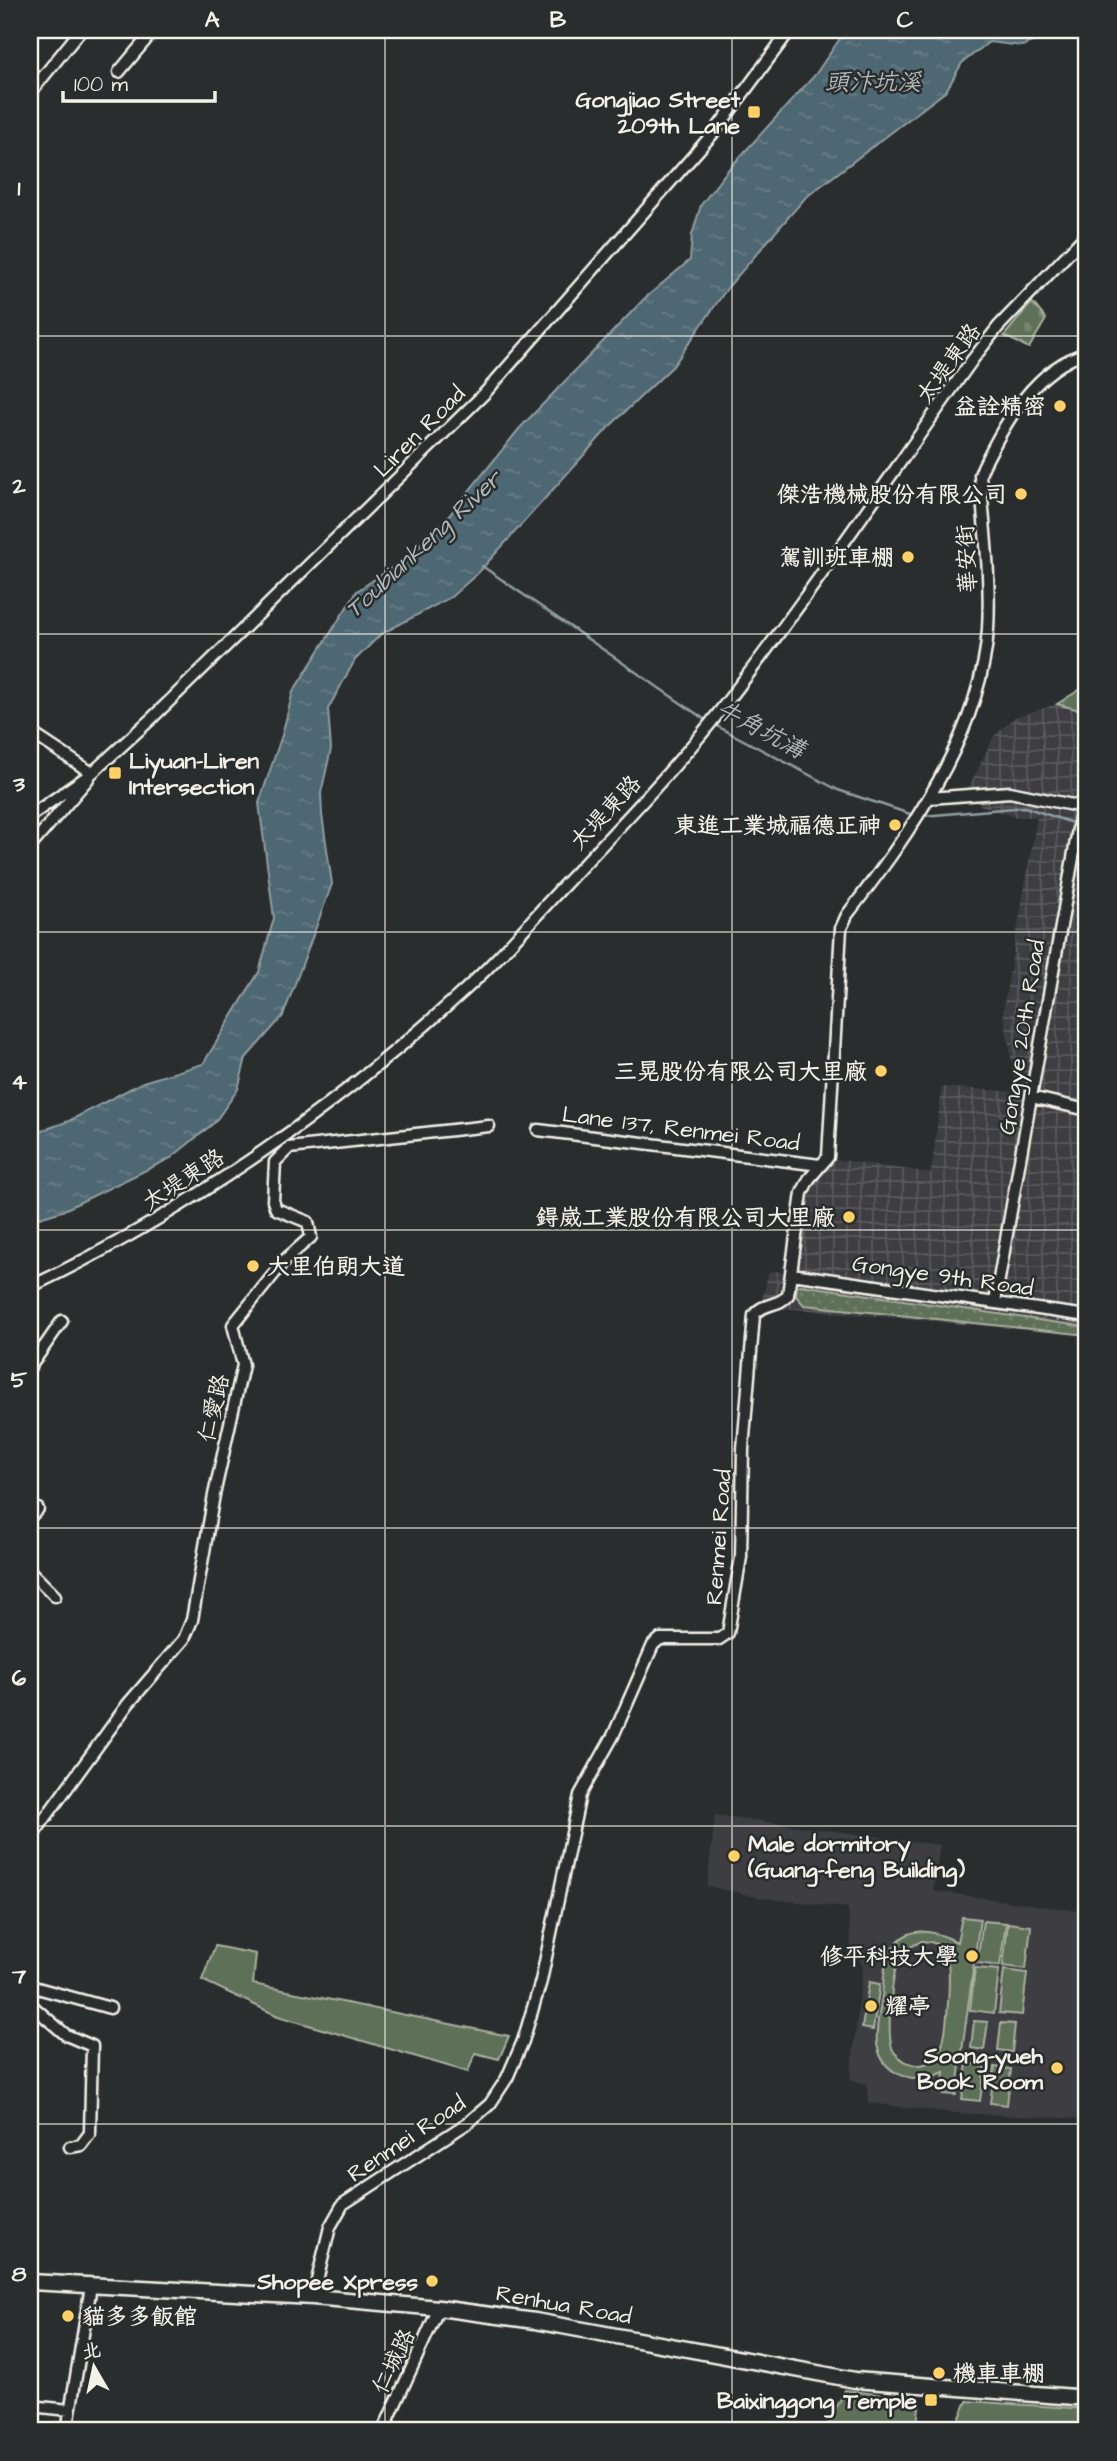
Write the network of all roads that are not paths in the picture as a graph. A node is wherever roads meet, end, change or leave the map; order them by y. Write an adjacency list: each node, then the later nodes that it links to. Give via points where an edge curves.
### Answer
1 (81, 30): 5 (street)
2 (154, 30): 4 (street)
3 (790, 30): 9 (street, Liren Road, via 716,130 484,394)
4 (119, 72)
5 (30, 93)
6 (1087, 234): 22 (street, 太堤東路, via 973,359 706,728 460,995 387,1058 238,1166 149,1224)
7 (1087, 353): 11 (street, 華安街, via 1058,365 1034,388 980,475 988,558 985,652 967,716 940,780)
8 (30, 732): 9 (street)
9 (92, 773): 13 (street); 15 (street)
10 (1087, 778): 12 (street, Gongye 20th Road)
11 (925, 801): 12 (street, via 1010,792); 14 (street, 華安街)
12 (1082, 809): 16 (street, Gongye 20th Road)
13 (30, 816)
14 (915, 820): 20 (street, Renmei Road, via 841,928 828,1157)
15 (30, 847)
16 (1031, 1097): 17 (street); 23 (street, Gongye 20th Road)
17 (1087, 1110)
18 (489, 1126): 31 (street, 仁愛路, via 289,1148 275,1161 276,1209 308,1222 311,1237 286,1259 233,1325 243,1365 192,1620 184,1639 128,1704)
19 (538, 1130): 20 (street, Lane 137, Renmei Road)
20 (820, 1165): 21 (street, Renmei Road, via 802,1193)
21 (792, 1274): 23 (street, Gongye 9th Road); 38 (street, Renmei Road, via 786,1299 761,1306 754,1315 743,1448 741,1557 728,1633 719,1639 660,1639 653,1644 613,1736 580,1795 541,1981 507,2078 476,2116 391,2170 335,2213)
22 (30, 1287)
23 (995, 1302): 24 (street, Gongye 9th Road)
24 (1087, 1316)
25 (62, 1321): 26 (street)
26 (30, 1367)
27 (38, 1508): 28 (street)
28 (30, 1517)
29 (30, 1571): 30 (street)
30 (55, 1595)
31 (30, 1839)
32 (30, 1986): 34 (street)
33 (30, 2004): 35 (street, via 66,2035 92,2046 90,2133 81,2145)
34 (110, 2008)
35 (70, 2147)
36 (30, 2282): 37 (main road, Renhua Road)
37 (91, 2286): 38 (main road, Renhua Road); 42 (street)
38 (313, 2297): 39 (main road, Renhua Road)
39 (439, 2308): 40 (main road, Renhua Road, via 535,2321 855,2380); 44 (street, 仁城路)
40 (1087, 2398)
41 (30, 2406): 42 (street)
42 (70, 2410): 43 (street)
43 (67, 2431)
44 (383, 2431)

